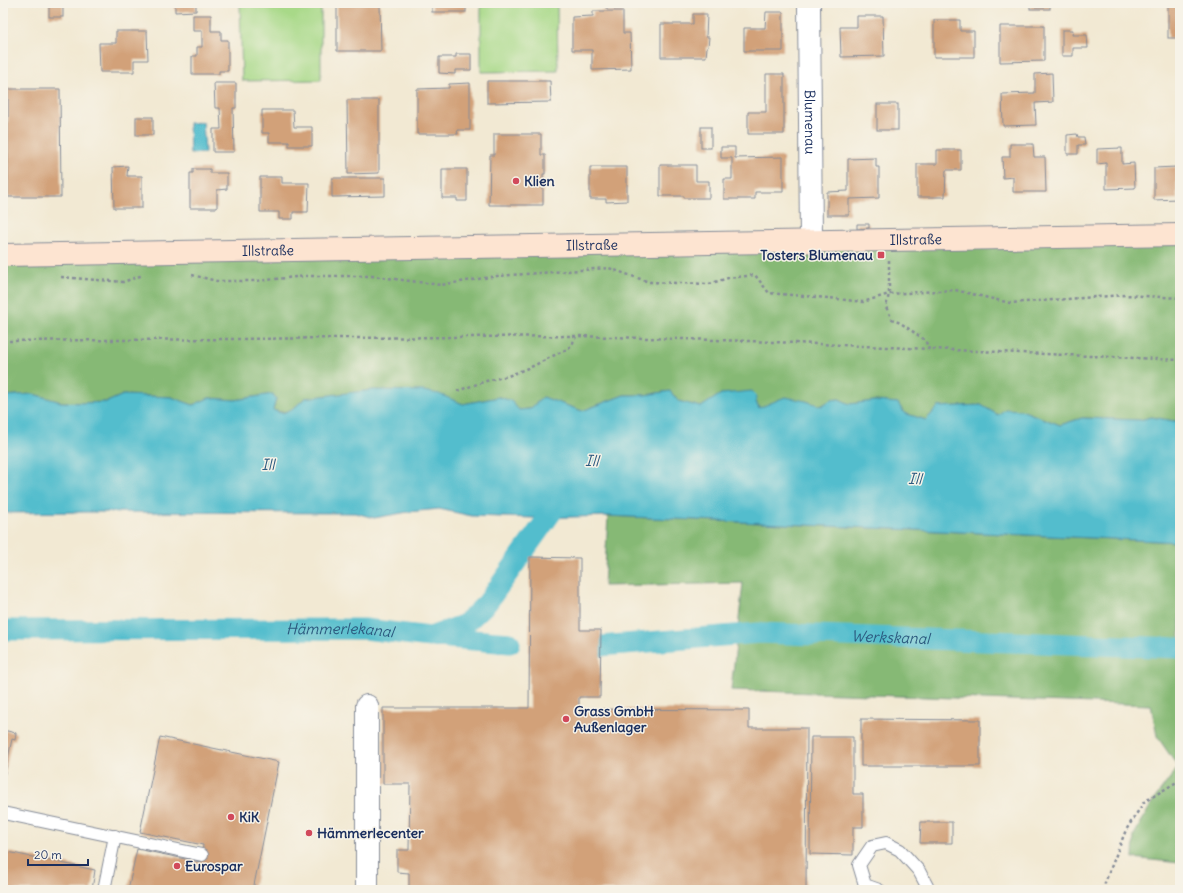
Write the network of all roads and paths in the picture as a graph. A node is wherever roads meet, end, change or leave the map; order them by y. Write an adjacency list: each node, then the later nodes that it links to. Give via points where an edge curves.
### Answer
1 (808, 3): 3 (street, Blumenau)
2 (1180, 235): 3 (main road, Illstraße)
3 (811, 242): 5 (main road, Illstraße)
4 (889, 253): 9 (path)
5 (3, 255)
6 (150, 275): 8 (path, via 142,275 123,282)
7 (186, 275): 9 (path, via 217,281 256,281 306,276 372,276 441,285 496,276 609,268 649,282 708,284 728,278 755,275 769,293 863,302)
8 (59, 277)
9 (889, 294): 10 (path, via 955,290 1010,303 1125,295); 13 (path, via 886,307 892,318 925,340)
10 (1180, 298)
11 (576, 336): 12 (path); 13 (path); 15 (path, via 567,349 533,366)
12 (3, 341)
13 (929, 349): 14 (path)
14 (1180, 360)
15 (457, 391)
16 (367, 706): 22 (street)
17 (1180, 780): 25 (path, via 1144,802 1126,830)
18 (3, 813): 19 (lane)
19 (115, 836): 20 (lane); 21 (lane)
20 (202, 855)
21 (104, 890)
22 (367, 890)
23 (879, 890): 24 (lane, via 865,885 859,865 872,846 886,843 900,850 919,871)
24 (929, 890)
25 (1102, 890)

